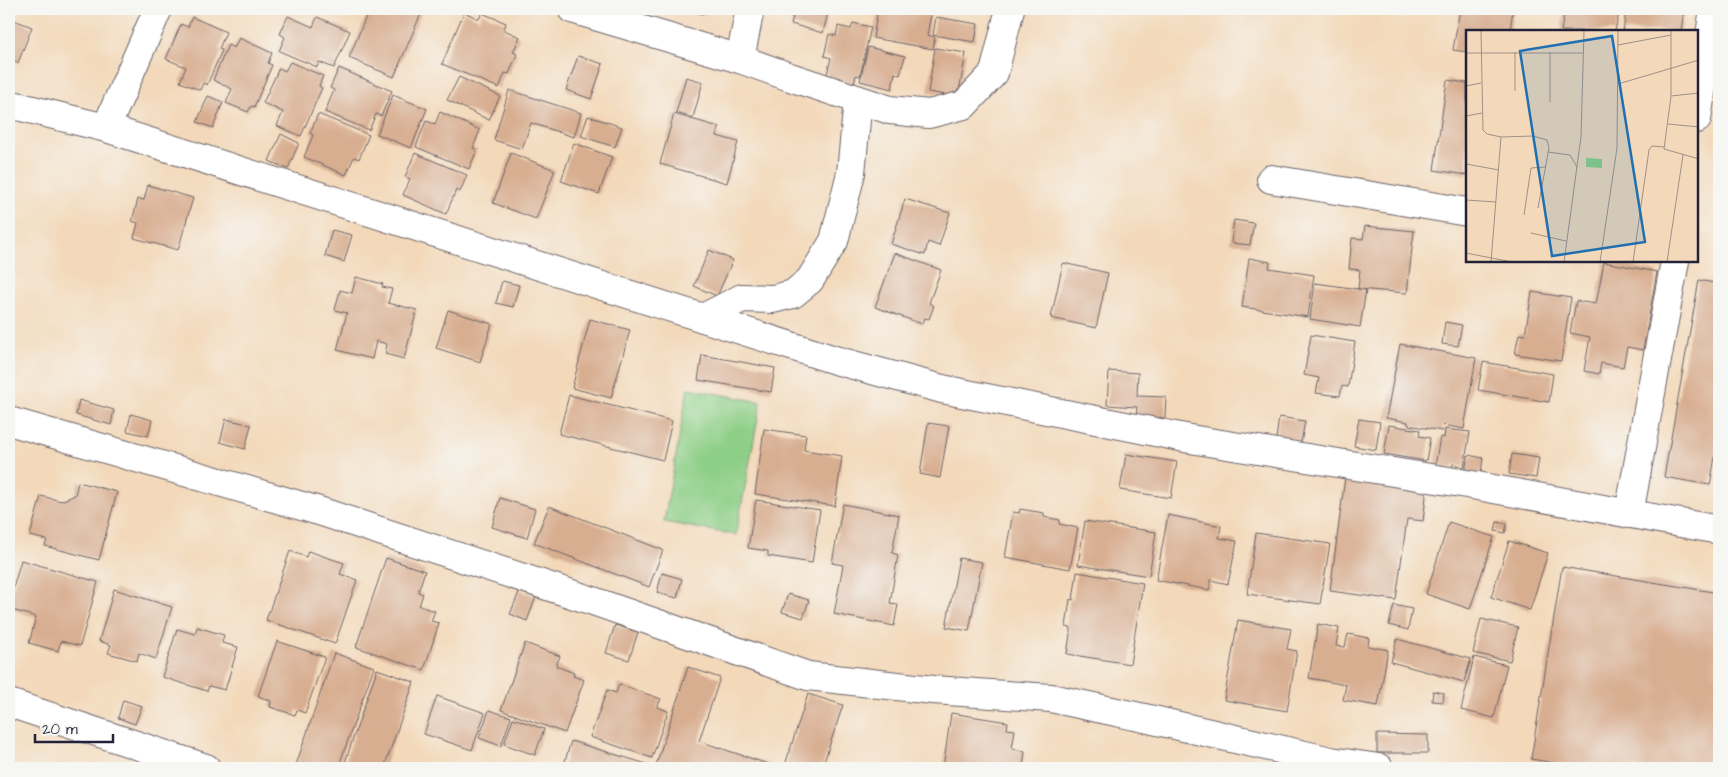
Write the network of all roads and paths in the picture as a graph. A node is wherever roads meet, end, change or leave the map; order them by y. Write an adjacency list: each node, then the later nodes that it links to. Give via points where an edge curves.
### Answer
1 (158, 9): 10 (street)
2 (572, 9): 6 (street)
3 (750, 9): 6 (street)
4 (1010, 9): 7 (street, via 994,73 964,105 929,114 890,110)
5 (1714, 9): 9 (street)
6 (740, 59): 7 (street)
7 (858, 100): 14 (street, via 851,173 834,241 810,280 793,294 773,299 742,298)
8 (9, 104): 10 (street)
9 (1698, 113)
10 (106, 128): 14 (street)
11 (1270, 179): 12 (street)
12 (1466, 212)
13 (1674, 262): 16 (street)
14 (704, 318): 16 (street, via 835,360 942,389 1190,439)
15 (9, 421): 19 (street, via 329,514 808,676 933,690 1052,698)
16 (1629, 514): 17 (street)
17 (1719, 530)
18 (9, 704): 20 (street)
19 (1332, 765): 21 (street)
20 (206, 768)
21 (1379, 768)

